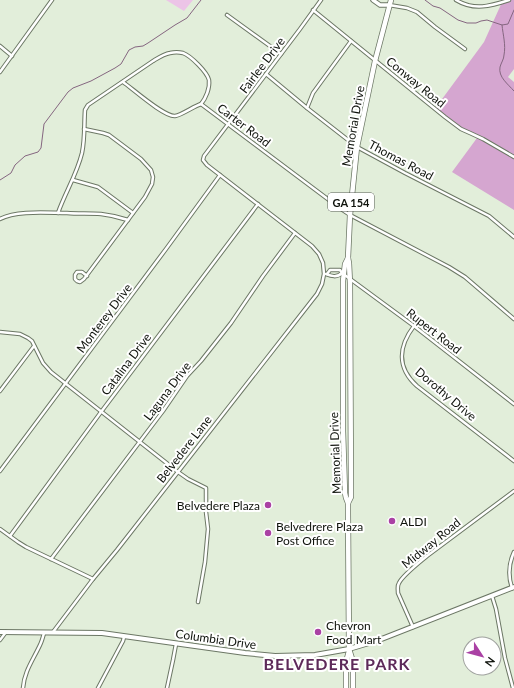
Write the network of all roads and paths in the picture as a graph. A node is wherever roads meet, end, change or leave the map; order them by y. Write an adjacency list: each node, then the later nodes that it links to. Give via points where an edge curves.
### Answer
1 (52, 0): 13 (street)
2 (321, 0): 7 (street, Fairlee Drive)
3 (373, 0): 6 (street, via 380,5)
4 (456, 0): 5 (street, via 469,6 486,7)
5 (509, 0)
6 (390, 3): 11 (street, via 417,12); 14 (main road, Memorial Drive / GA 154)
7 (313, 10): 9 (street, Conway Road); 12 (street, Fairlee Drive)
8 (227, 15): 12 (street)
9 (351, 41): 14 (street, Conway Road); 19 (street, via 320,82)
10 (0, 46): 13 (street)
11 (465, 49)
12 (281, 54): 16 (street, Fairlee Drive)
13 (12, 56): 15 (street)
14 (375, 61): 22 (main road, Memorial Drive / GA 154); 23 (street, Conway Road, via 445,117)
15 (0, 72)
16 (266, 74): 19 (street, Thomas Road); 20 (street, Fairlee Drive)
17 (123, 82): 18 (street, via 151,104 171,115 177,116); 18 (street, Carter Road, via 163,55 182,53 199,65 209,80 209,87); 21 (street, Carter Road, via 88,105 85,110)
18 (201, 104): 20 (street, Carter Road)
19 (307, 108): 22 (street, Thomas Road)
20 (228, 124): 24 (street, Fairlee Drive, via 203,160); 29 (street, Carter Road)
21 (84, 129): 25 (street, Carter Road, via 82,153); 28 (street, via 109,135 141,159 151,170 154,177 152,184)
22 (357, 147): 29 (main road, Memorial Drive / GA 154); 33 (street, Thomas Road, via 488,216)
23 (514, 157)
24 (220, 175): 26 (street); 43 (street, Monterey Drive)
25 (73, 180): 27 (street, Carter Road); 28 (street, via 98,187)
26 (258, 204): 32 (street); 46 (street, Catalina Drive)
27 (58, 213): 30 (street, via 13,214); 31 (street, via 101,214)
28 (133, 213): 31 (street)
29 (350, 215): 34 (main road, Memorial Drive / GA 154); 39 (street, Carter Road, via 447,265)
30 (0, 219)
31 (128, 220): 37 (street)
32 (295, 233): 35 (street, via 319,254); 47 (street, Laguna Drive, via 231,323 187,376)
33 (514, 237)
34 (348, 258): 36 (main road, Memorial Drive / GA 154); 38 (main road, Memorial Drive / GA 154)
35 (325, 274): 36 (street); 36 (street, via 330,270 340,270); 50 (street, Belvedere Lane, via 317,294)
36 (343, 274): 38 (street, Rupert Road); 52 (main road, Memorial Drive / GA 154, via 344,443)
37 (87, 276): 37 (street, via 80,282 75,279 77,272)
38 (350, 278): 40 (street, Rupert Road); 52 (main road, Memorial Drive / GA 154, via 351,497)
39 (514, 319)
40 (414, 326): 45 (street, Rupert Road); 48 (street, Dorothy Drive, via 404,342 402,351 407,375)
41 (0, 332): 42 (street, via 20,334 32,341)
42 (34, 346): 43 (street, via 43,363); 44 (street)
43 (66, 383): 46 (street); 49 (street, Monterey Drive)
44 (0, 391)
45 (514, 404)
46 (101, 412): 47 (street); 54 (street, Catalina Drive)
47 (140, 442): 50 (street); 56 (street, Laguna Drive)
48 (514, 461)
49 (0, 471)
50 (178, 472): 57 (street, Belvedere Lane); 60 (street, via 206,488 208,529)
51 (514, 491): 61 (street, Midway Road, via 427,556 400,581 398,593)
52 (348, 503): 69 (main road, Memorial Drive / GA 154)
53 (0, 529): 54 (street)
54 (10, 536): 56 (street)
55 (514, 552): 58 (street, via 510,566 510,584)
56 (51, 559): 57 (street)
57 (93, 579): 65 (street, Belvedere Lane)
58 (513, 587): 59 (main road, Columbia Drive)
59 (492, 596): 61 (main road, Columbia Drive); 75 (street)
60 (198, 602)
61 (413, 627): 69 (main road, Columbia Drive)
62 (0, 632): 63 (main road, Columbia Drive)
63 (6, 632): 64 (main road, Columbia Drive); 67 (street)
64 (44, 632): 65 (main road, Columbia Drive); 70 (street, via 27,671)
65 (53, 632): 66 (main road, Columbia Drive)
66 (124, 636): 68 (main road, Columbia Drive); 71 (street)
67 (0, 640)
68 (176, 644): 69 (main road, Columbia Drive, via 275,656 315,655); 72 (street)
69 (349, 649): 73 (main road, Memorial Drive / GA 154); 74 (main road, Memorial Drive / GA 154, via 353,662)
70 (23, 688)
71 (98, 688)
72 (167, 688)
73 (346, 688)
74 (353, 688)
75 (513, 688)

